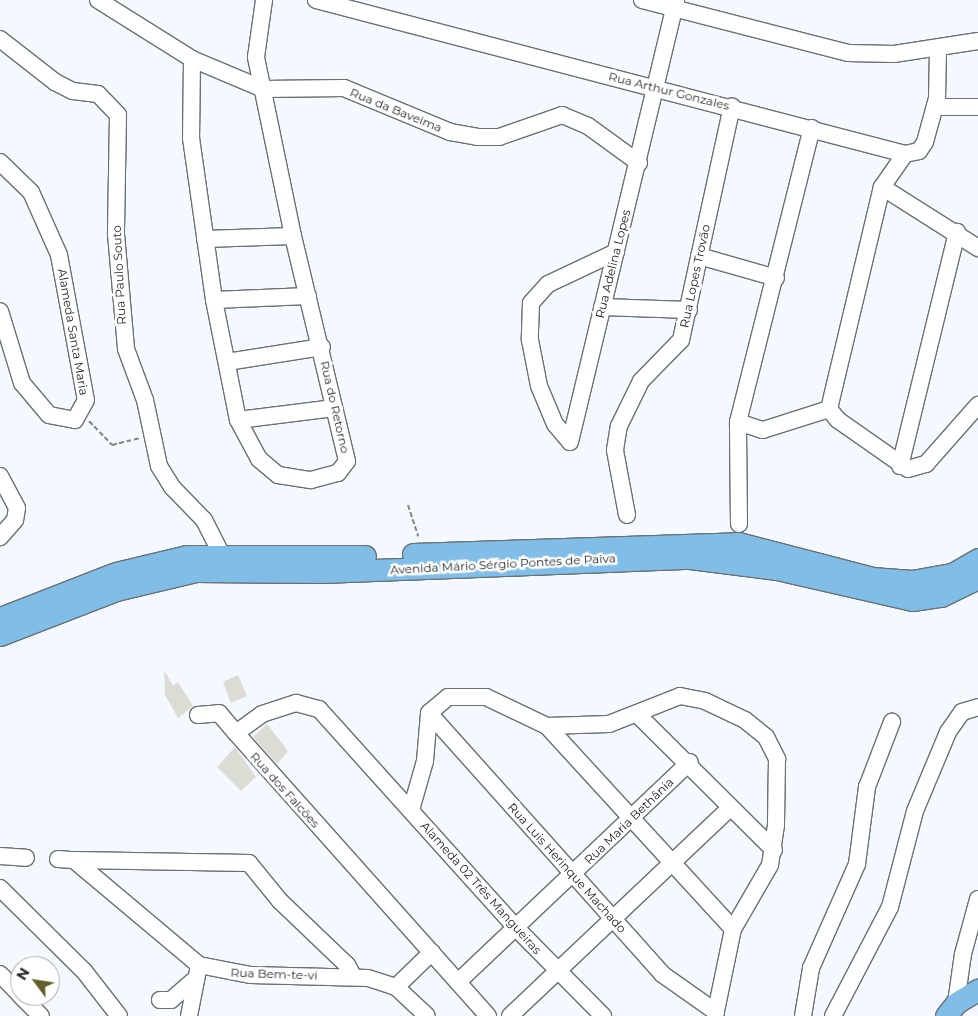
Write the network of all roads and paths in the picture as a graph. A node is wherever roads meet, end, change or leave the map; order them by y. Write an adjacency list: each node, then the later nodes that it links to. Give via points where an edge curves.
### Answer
1 (98, 0): 9 (street, Rua da Baveima)
2 (264, 0): 11 (street, Rua do Retorno, via 256,57)
3 (316, 0): 10 (street, Rua Arthur Gonzales)
4 (642, 0): 5 (street)
5 (675, 4): 8 (street, via 848,53); 10 (street, Rua Adelina Lopes)
6 (0, 39): 40 (street, Rua Paulo Souto, via 55,82 73,91 98,94 118,115 116,234 121,327)
7 (978, 42): 8 (street)
8 (938, 49): 13 (street)
9 (192, 59): 11 (street, Rua da Baveima); 22 (street, Rua do Retorno, via 191,138)
10 (656, 88): 12 (street, Rua Arthur Gonzales); 18 (street, Rua Adelina Lopes)
11 (263, 89): 18 (street, Rua da Baveima, via 344,88 450,132 477,137 499,137 562,115 588,126); 21 (street, Rua do Retorno)
12 (732, 107): 15 (street, Rua Arthur Gonzales); 25 (street, Rua Lopes Trovão)
13 (935, 107): 14 (street); 16 (street, via 925,142 918,151)
14 (978, 107)
15 (812, 128): 16 (street, Rua Arthur Gonzales); 26 (street)
16 (905, 154): 19 (street)
17 (0, 162): 37 (street, Alameda Santa Maria, via 31,192 59,255 86,400)
18 (639, 163): 24 (street, Rua Adelina Lopes)
19 (882, 187): 20 (street); 36 (street)
20 (957, 232): 23 (street); 41 (street)
21 (293, 236): 22 (street); 27 (street, Rua do Retorno)
22 (205, 239): 28 (street, Rua do Retorno)
23 (978, 248)
24 (616, 252): 29 (street, Rua Adelina Lopes); 29 (street, Rua Adelina Lopes, via 548,284 531,303 530,340 539,386 561,433 572,440)
25 (699, 256): 26 (street); 30 (street, Rua Lopes Trovão)
26 (776, 278): 39 (street)
27 (308, 296): 28 (street); 32 (street, Rua do Retorno)
28 (214, 300): 33 (street, Rua do Retorno)
29 (602, 307): 30 (street)
30 (689, 310): 44 (street, Rua Lopes Trovão, via 675,351 640,381 619,426 615,450)
31 (0, 311): 37 (street, Alameda Santa Maria, via 22,382 40,409 61,420 75,420)
32 (322, 347): 33 (street); 35 (street, Rua do Retorno)
33 (227, 362): 38 (street, Rua do Retorno)
34 (978, 405): 41 (street, via 926,464)
35 (334, 408): 38 (street); 38 (street, Rua do Retorno, via 346,467 311,480 278,475 264,465)
36 (829, 409): 39 (street, via 763,430); 41 (street)
37 (82, 413): 40 (path, via 103,440 112,444)
38 (238, 420)
39 (738, 422): 45 (street)
40 (152, 434): 48 (street, Rua Paulo Souto, via 160,466 172,487 204,520)
41 (900, 466)
42 (0, 476): 46 (street, via 17,508 16,520)
43 (408, 505): 47 (path)
44 (627, 515)
45 (739, 524)
46 (0, 537)
47 (424, 553): 48 (main road, Avenida Mário Sérgio Pontes de Paiva); 49 (main road, Avenida Mário Sérgio Pontes de Paiva, via 738,543 872,578 912,581 952,574)
48 (221, 554): 51 (main road, Avenida Mário Sérgio Pontes de Paiva, via 153,562)
49 (978, 559)
50 (978, 578): 52 (main road, Avenida Mário Sérgio Pontes de Paiva, via 941,596 912,600 777,569 690,558 322,572 196,571 116,590)
51 (0, 618)
52 (0, 636)
53 (978, 707): 96 (street, via 962,712 948,732 910,826 902,874 890,907)
54 (429, 713): 58 (street, via 448,697 477,695); 62 (street, Alameda 02 Três Mangueiras, via 425,761); 68 (street, Rua Luis Herinque Machado)
55 (637, 714): 58 (street, via 601,725 579,722); 60 (street); 64 (street, via 660,700 680,696 730,711 766,737 779,774)
56 (198, 715): 59 (street, Rua dos Falcões, via 219,713)
57 (892, 722): 95 (street, via 867,787 857,864 811,968)
58 (547, 726): 63 (street)
59 (236, 733): 62 (street, via 262,714 296,703 312,705); 74 (street, Rua dos Falcões)
60 (690, 762): 61 (street); 63 (street, Rua Maria Bethânia)
61 (730, 808): 64 (street); 67 (street)
62 (411, 810): 72 (street, Alameda 02 Três Mangueiras)
63 (631, 821): 67 (street); 68 (street, Rua Maria Bethânia)
64 (774, 850): 73 (street, via 765,877)
65 (0, 856): 66 (street)
66 (26, 858)
67 (669, 863): 71 (street); 73 (street)
68 (572, 875): 71 (street, Rua Luis Herinque Machado); 72 (street, Rua Maria Bethânia)
69 (0, 888): 89 (street, via 84,971)
70 (978, 899): 86 (street)
71 (611, 917): 76 (street); 87 (street, Rua Luis Herinque Machado, via 662,974)
72 (516, 928): 76 (street, Alameda 02 Três Mangueiras); 80 (street, Rua Maria Bethânia)
73 (733, 929): 87 (street)
74 (432, 952): 80 (street, Rua dos Falcões); 82 (street)
75 (199, 965): 78 (street, Rua Bem-te-vi, via 251,975); 78 (street, Rua Bem-te-vi, via 66,860 235,861 256,869 280,901 347,965); 79 (street)
76 (556, 969): 93 (street); 94 (street, Alameda 02 Três Mangueiras)
77 (0, 974): 81 (street)
78 (353, 976): 82 (street, Rua Bem-te-vi)
79 (193, 981): 84 (street, via 171,1000); 90 (street)
80 (459, 981): 92 (street, Rua dos Falcões)
81 (10, 985)
82 (396, 988): 91 (street, Rua Bem-te-vi)
83 (978, 990): 86 (main road)
84 (160, 1000)
85 (30, 1006): 88 (street)
86 (951, 1010)
87 (716, 1014)
88 (41, 1016)
89 (119, 1016)
90 (189, 1016)
91 (427, 1016)
92 (488, 1016)
93 (510, 1016)
94 (603, 1016)
95 (803, 1016)
96 (833, 1016)

